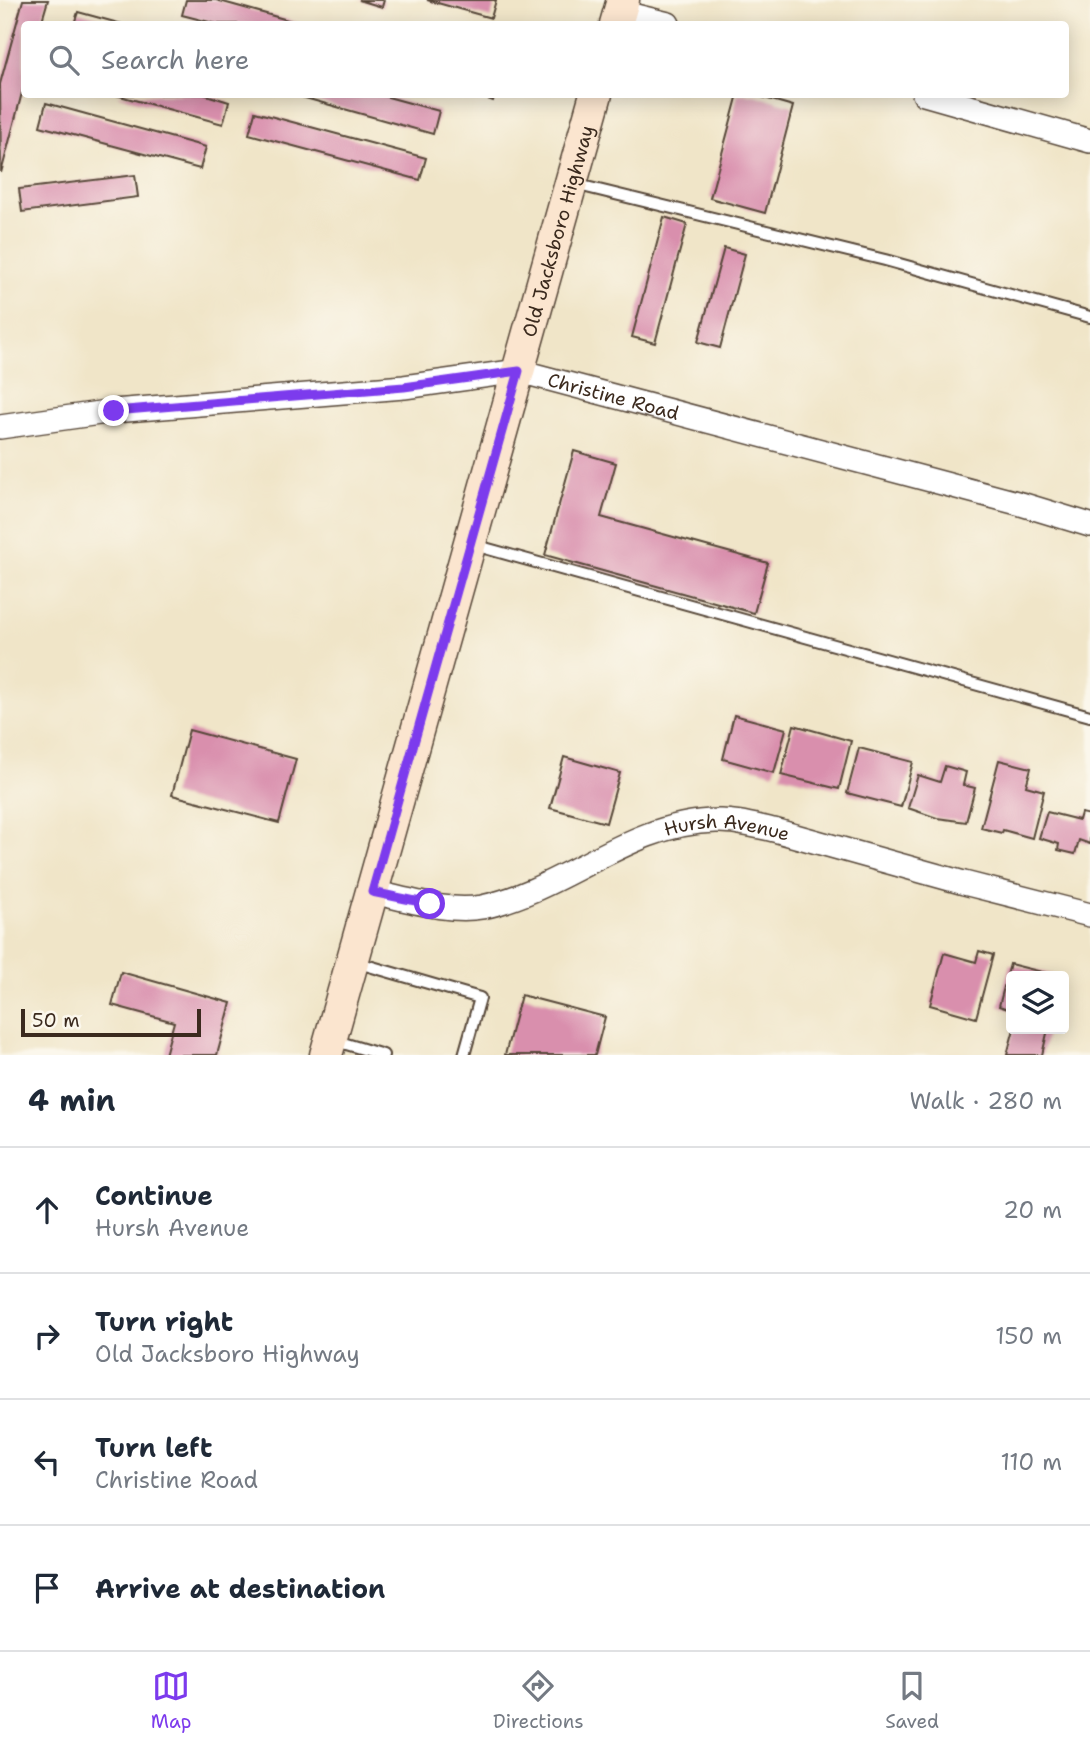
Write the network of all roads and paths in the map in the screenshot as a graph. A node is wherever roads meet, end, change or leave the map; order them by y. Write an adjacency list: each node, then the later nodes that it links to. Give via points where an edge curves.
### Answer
1 (619, 12): 2 (street)
2 (656, 21)
3 (595, 98): 6 (main road, Old Jacksboro Highway)
4 (938, 98): 5 (street)
5 (1090, 141)
6 (572, 183): 7 (lane, via 885,260); 8 (main road, Old Jacksboro Highway)
7 (1090, 317)
8 (519, 371): 9 (street, Christine Road, via 404,387 114,411); 10 (street, Christine Road); 11 (main road, Old Jacksboro Highway)
9 (0, 427)
10 (1090, 525)
11 (471, 545): 12 (lane); 13 (main road, Old Jacksboro Highway)
12 (1090, 716)
13 (372, 892): 14 (street, Hursh Avenue, via 459,908 480,907 520,897 623,845 680,825 716,821 774,830); 15 (main road, Old Jacksboro Highway)
14 (1090, 915)
15 (352, 962): 16 (main road, Old Jacksboro Highway); 18 (lane, via 480,999)
16 (328, 1047): 17 (lane)
17 (383, 1055)
18 (464, 1055)

